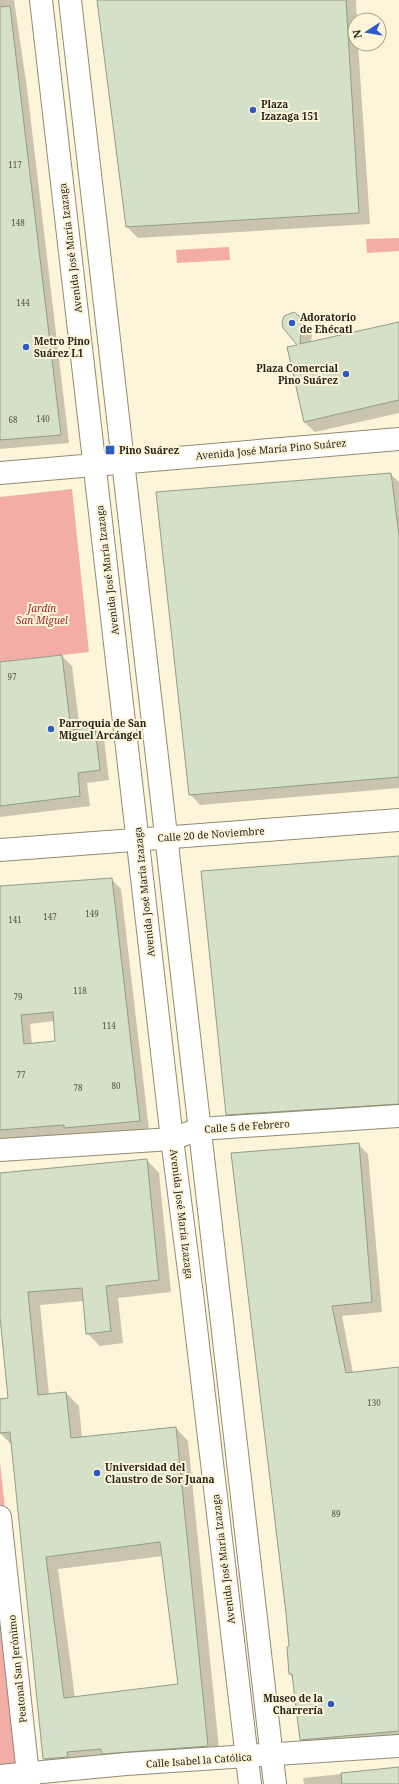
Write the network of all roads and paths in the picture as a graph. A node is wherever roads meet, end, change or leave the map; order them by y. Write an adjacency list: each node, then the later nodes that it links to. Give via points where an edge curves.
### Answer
1 (41, 0): 5 (main road, Avenida José María Izazaga)
2 (70, 0): 4 (main road)
3 (399, 439): 4 (main road, Avenida José María Pino Suárez)
4 (123, 461): 5 (main road, Avenida José María Pino Suárez); 8 (main road)
5 (94, 464): 6 (main road, Avenida José María Pino Suárez); 9 (main road, Avenida José María Izazaga)
6 (0, 472)
7 (399, 820): 8 (main road, Calle 20 de Noviembre)
8 (166, 838): 9 (main road, Calle 20 de Noviembre); 12 (main road)
9 (138, 840): 10 (main road, Calle 20 de Noviembre); 13 (main road, Avenida José María Izazaga)
10 (0, 850)
11 (399, 1116): 12 (main road, Calle 5 de Febrero)
12 (199, 1129): 13 (main road, Calle 5 de Febrero); 17 (main road)
13 (172, 1139): 14 (main road, Calle 5 de Febrero); 18 (main road, Avenida José María Izazaga)
14 (0, 1150)
15 (0, 1517): 20 (main road, Peatonal San Jerónimo)
16 (399, 1746): 17 (main road, Calle Isabel la Católica)
17 (272, 1755): 18 (main road, Calle Isabel la Católica); 22 (main road)
18 (247, 1757): 20 (main road, Calle Isabel la Católica, via 126,1764); 21 (main road, Avenida José María Izazaga)
19 (0, 1776): 20 (main road, Calle Isabel la Católica)
20 (29, 1779)
21 (250, 1784)
22 (275, 1784)

